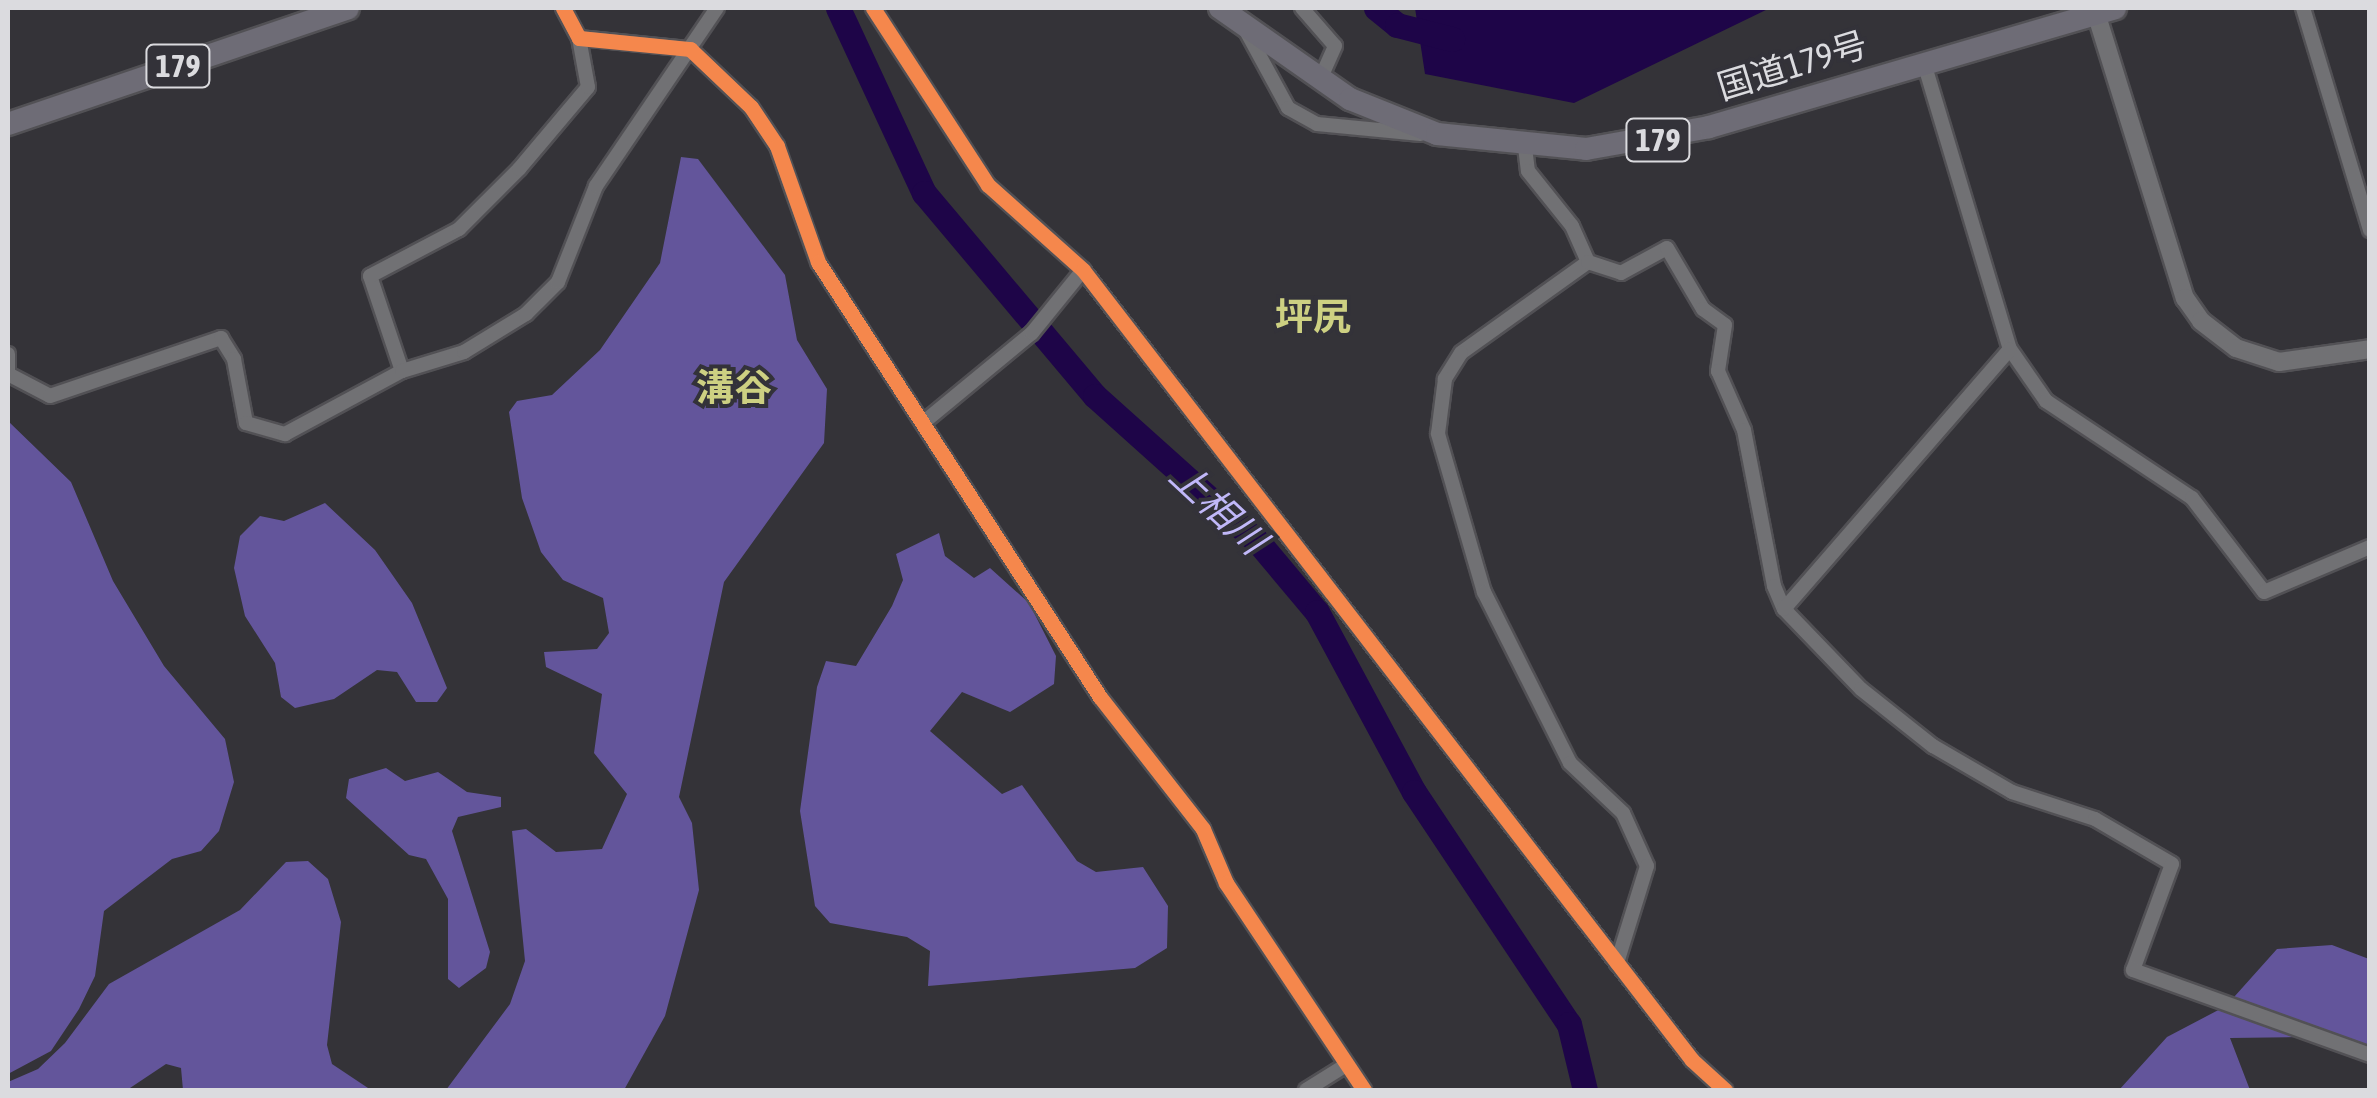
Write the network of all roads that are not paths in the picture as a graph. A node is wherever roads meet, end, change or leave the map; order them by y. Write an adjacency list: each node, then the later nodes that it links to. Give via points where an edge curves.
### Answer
1 (348, 8): 14 (highway, 179)
2 (564, 8): 10 (street)
3 (717, 8): 11 (street)
4 (873, 8): 19 (street, via 988,185)
5 (1220, 8): 9 (highway, 国道179号 / 179)
6 (1302, 8): 13 (street, via 1335,46)
7 (2304, 8): 17 (street)
8 (2105, 10): 12 (highway, 国道179号 / 179); 20 (street, via 2185,298 2201,321 2236,348 2279,362)
9 (1245, 28): 13 (highway, 国道179号 / 179); 15 (street, via 1288,108 1317,124)
10 (580, 38): 11 (street); 23 (street, via 588,88 519,169 459,229 370,276)
11 (690, 50): 23 (street, via 596,186 564,268 542,300 464,352); 25 (street, via 751,107 777,146 818,262)
12 (1924, 62): 16 (highway, 国道179号 / 179, via 1645,143); 21 (street)
13 (1320, 80): 15 (highway, 国道179号 / 179)
14 (8, 124)
15 (1437, 134): 16 (highway, 国道179号 / 179)
16 (1525, 147): 18 (street, via 1528,172 1572,226)
17 (2370, 230)
18 (1588, 262): 27 (street, via 1620,273 1667,248 1703,309 1725,324 1718,371 1744,430 1760,538); 28 (street, via 1462,353 1445,379 1438,434 1484,592 1515,640 1570,763 1622,813 1646,866)
19 (1083, 270): 25 (street, via 1037,328); 28 (street)
20 (2370, 348)
21 (2010, 349): 26 (street, via 2046,401 2192,498 2264,592); 27 (street)
22 (8, 354): 24 (street)
23 (402, 371): 24 (street, via 286,434 246,423 234,359 221,338 50,396)
24 (8, 374)
25 (924, 422): 30 (street, via 1094,688 1203,829 1226,884)
26 (2370, 547)
27 (1784, 609): 29 (street, via 1861,690 1933,746 2012,792 2095,820 2172,864 2133,970)
28 (1617, 963): 31 (street)
29 (2370, 1054)
30 (1346, 1064): 32 (street); 33 (street)
31 (1714, 1088)
32 (1306, 1090)
33 (1364, 1090)

